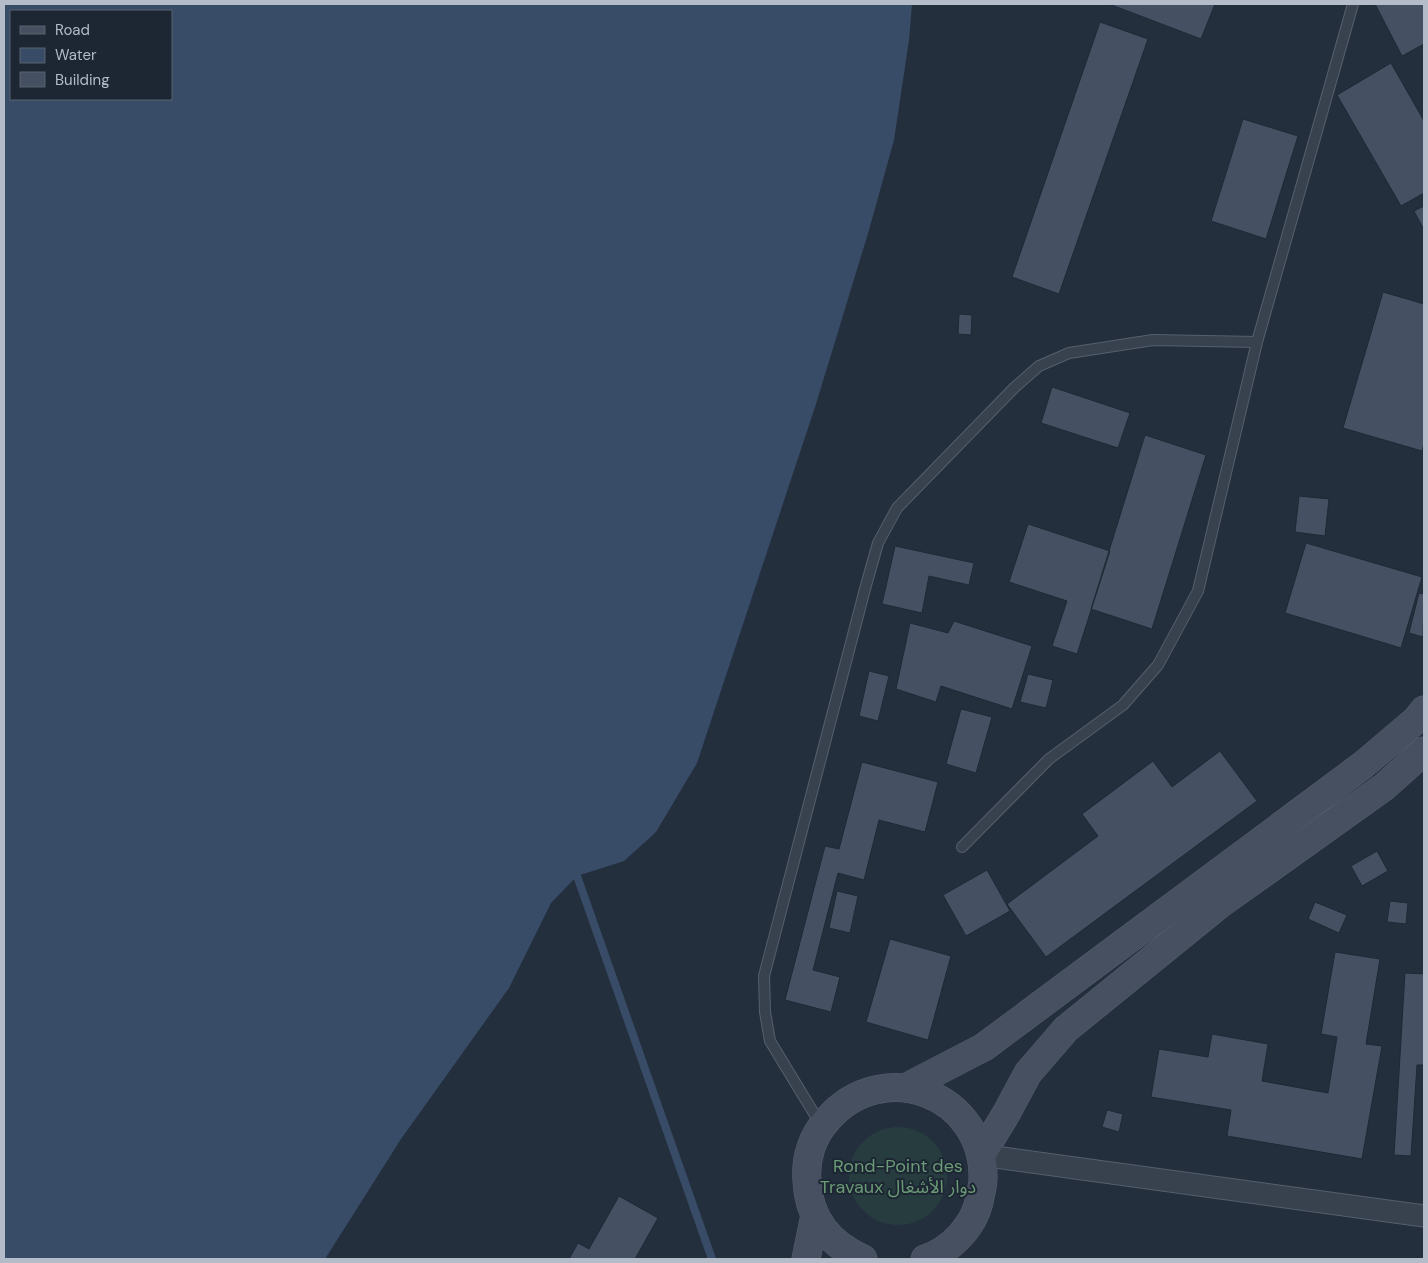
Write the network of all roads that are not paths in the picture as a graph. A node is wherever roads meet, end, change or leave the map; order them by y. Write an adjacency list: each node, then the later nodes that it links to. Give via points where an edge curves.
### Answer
1 (1353, 4): 2 (lane)
2 (1258, 342): 5 (lane, via 1198,592 1158,665 1123,705 1049,758); 7 (lane, via 1153,340 1069,353 1039,366 1015,386 897,508 878,543 764,976 764,1012 770,1041)
3 (1424, 710): 6 (main road, via 1363,765 984,1047)
4 (1424, 751): 8 (main road, via 1384,787 1220,904 1066,1030 1028,1073)
5 (962, 847)
6 (907, 1087): 7 (main road, via 883,1087 859,1094 838,1107); 8 (main road, via 932,1095 954,1110 975,1138)
7 (821, 1126): 9 (main road, via 811,1146 806,1169 808,1193)
8 (981, 1155): 10 (street); 13 (main road, via 984,1179 979,1204 968,1226 953,1243)
9 (815, 1215): 11 (main road); 12 (main road, via 828,1235 846,1251)
10 (1424, 1216)
11 (806, 1259)
12 (864, 1259)
13 (925, 1259)

